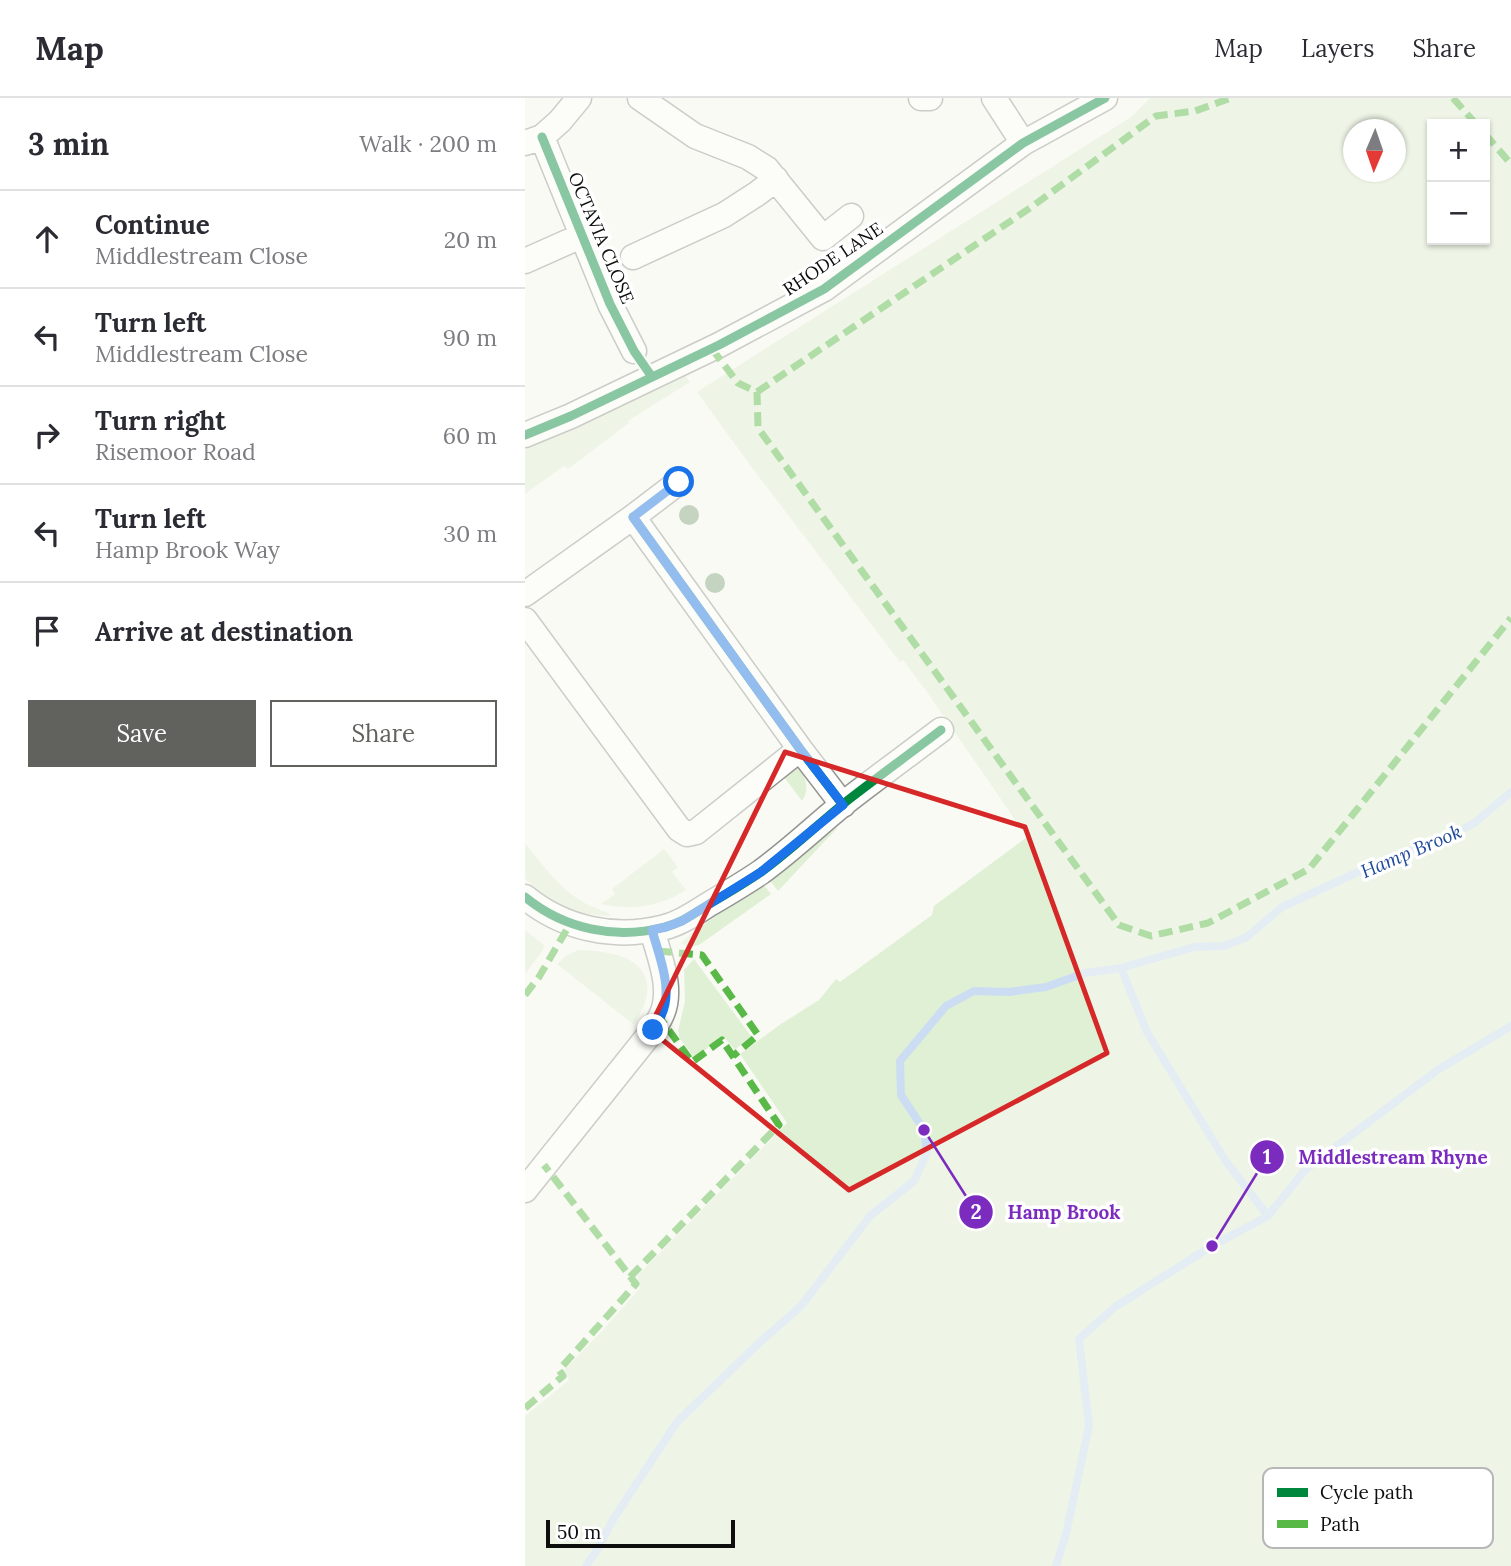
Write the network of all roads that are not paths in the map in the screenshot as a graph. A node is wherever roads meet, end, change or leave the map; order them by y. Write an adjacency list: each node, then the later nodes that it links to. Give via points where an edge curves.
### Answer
1 (579, 98): 7 (street, via 560,121)
2 (640, 98): 9 (street, via 695,136 748,157)
3 (921, 98): 4 (street)
4 (930, 98)
5 (994, 98): 8 (street)
6 (1105, 98): 8 (street, RHODE LANE)
7 (533, 140): 11 (street, OCTAVIA CLOSE)
8 (1023, 143): 15 (street, RHODE LANE, via 824,289 719,345)
9 (776, 179): 10 (street, via 823,238); 12 (street, via 724,215)
10 (851, 216)
11 (581, 236): 13 (street); 14 (street, OCTAVIA CLOSE)
12 (633, 257)
13 (525, 261)
14 (634, 351)
15 (525, 435)
16 (679, 482): 17 (street)
17 (633, 517): 18 (street); 21 (street)
18 (525, 594)
19 (525, 620): 21 (street, via 687,834 696,832)
20 (941, 730): 22 (street)
21 (800, 749): 22 (street)
22 (843, 805): 24 (street, via 761,872 682,921)
23 (525, 897): 24 (street, via 577,927 629,933)
24 (652, 930): 25 (street, via 666,988 662,1015)
25 (525, 1190)

